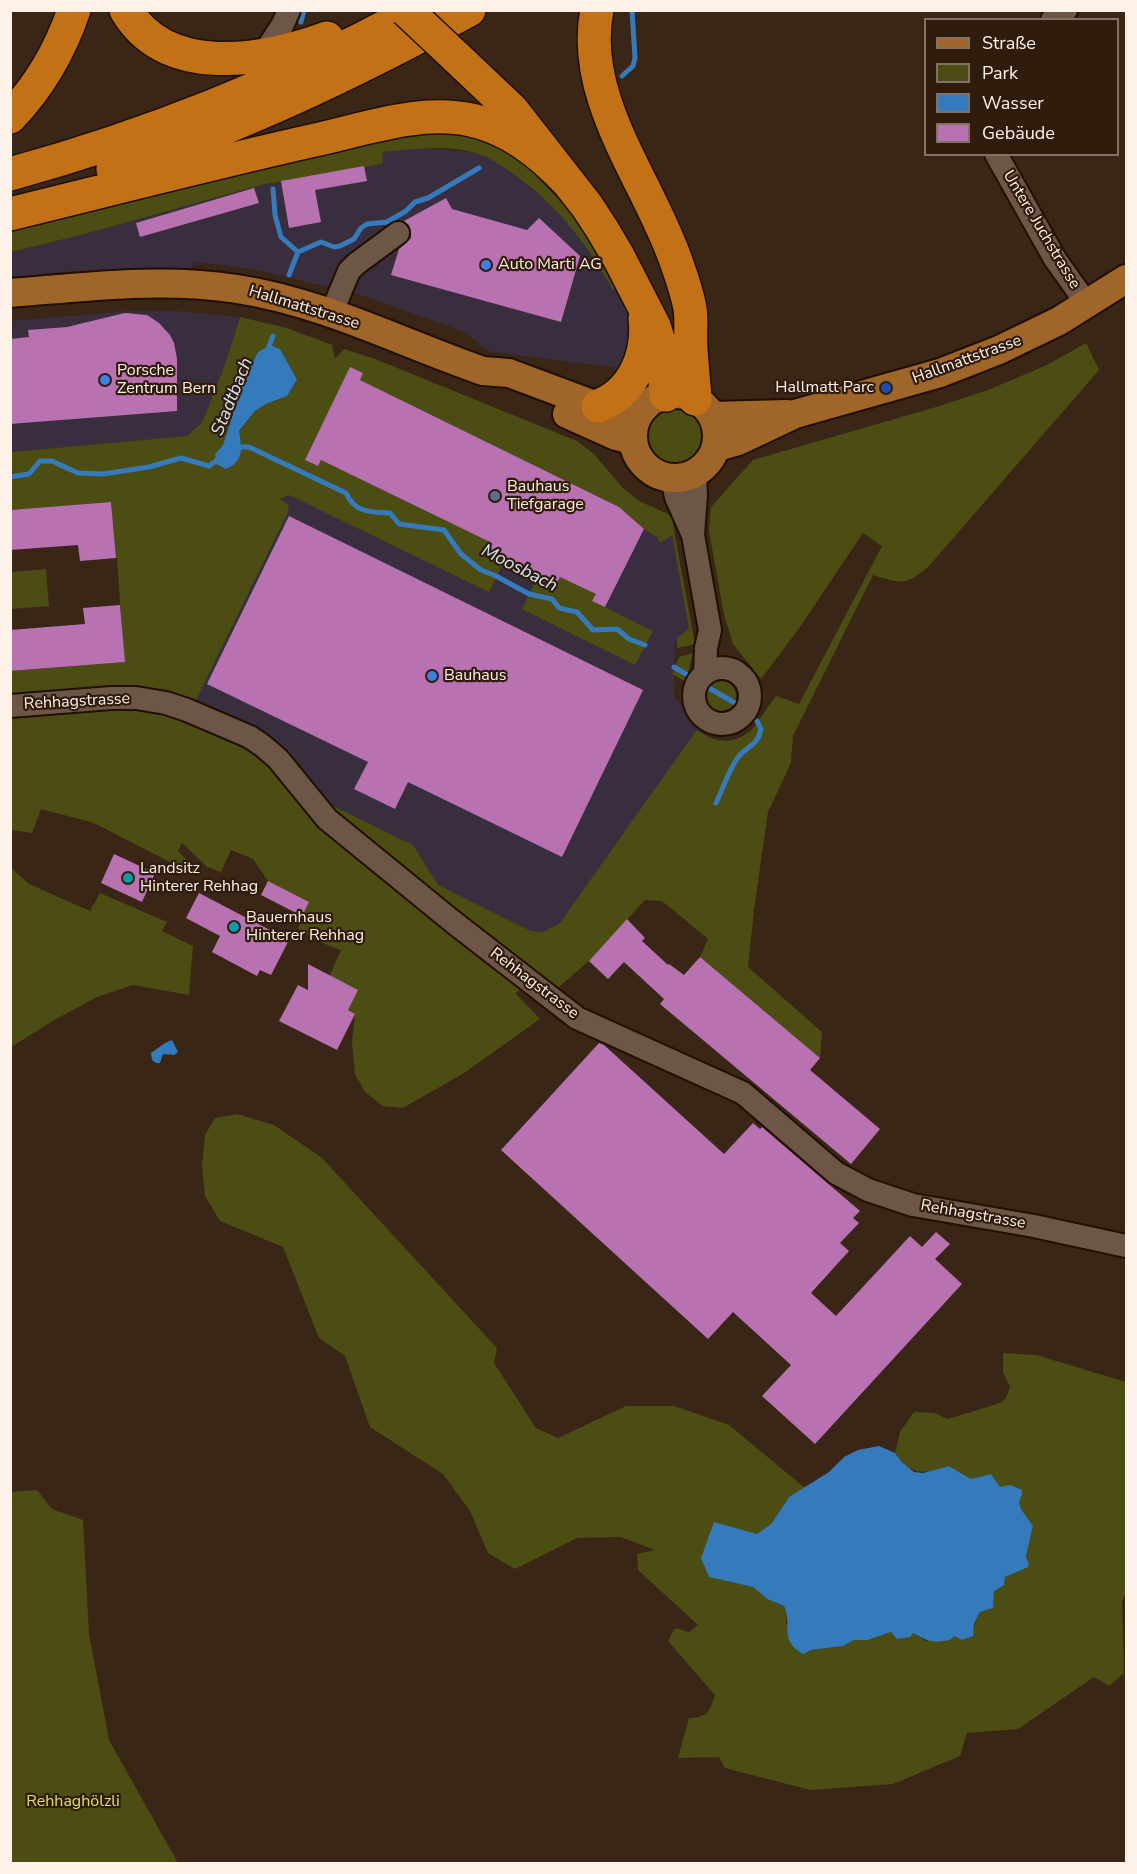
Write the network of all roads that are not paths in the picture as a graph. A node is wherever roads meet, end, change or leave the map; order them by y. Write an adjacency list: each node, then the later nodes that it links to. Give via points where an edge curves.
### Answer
1 (74, 10): 12 (highway, via 57,53)
2 (126, 10): 11 (highway, via 148,37 174,51 211,58)
3 (289, 10): 11 (street)
4 (399, 10): 11 (highway, via 299,48)
5 (406, 10): 10 (highway, bridge)
6 (417, 10): 14 (highway, via 307,66 219,104 122,140)
7 (429, 10): 10 (highway)
8 (469, 10): 16 (highway, via 359,69 268,111 140,160)
9 (597, 10): 24 (highway, via 597,75 617,132 677,263 690,311)
10 (462, 52): 15 (highway); 24 (highway, via 510,86 603,194 637,248)
11 (263, 55)
12 (10, 117)
13 (997, 156): 21 (street, Untere Juchstrasse, via 1055,259)
14 (10, 174)
15 (569, 183): 17 (highway, via 530,148 493,126 460,118 426,117 270,150); 22 (highway, via 618,256)
16 (10, 199)
17 (10, 214)
18 (398, 233): 23 (street, via 349,271)
19 (1126, 279): 21 (main road, Hallmattstrasse)
20 (10, 293): 23 (main road, Hallmattstrasse, via 197,284 255,292)
21 (1087, 304): 28 (main road, Hallmattstrasse, via 1034,334 955,367)
22 (644, 309): 26 (highway); 27 (highway, via 642,359 619,394)
23 (330, 314): 25 (main road, Hallmattstrasse)
24 (691, 352): 26 (highway)
25 (483, 371): 27 (main road, Hallmattstrasse, via 509,373); 29 (main road, Hallmattstrasse, via 513,393 616,436)
26 (691, 403): 28 (main road, Hallmattstrasse, via 734,414); 29 (main road, Hallmattstrasse, via 656,399 647,405); 30 (main road, via 717,434)
27 (598, 406): 29 (main road, Hallmattstrasse, via 621,413)
28 (795, 414): 30 (main road, Hallmattstrasse)
29 (635, 427): 31 (main road, via 634,449 646,467 656,474)
30 (717, 447): 31 (main road, via 703,468)
31 (683, 476): 32 (street, via 676,497 693,535)
32 (710, 630): 33 (street); 34 (street)
33 (735, 671): 34 (street, via 716,668); 34 (street, via 745,679 750,699 739,719 723,724 708,721 697,709 695,689)
34 (705, 674)
35 (10, 706): 36 (street, Rehhagstrasse, via 136,698 187,710 250,737 278,759 327,819 577,1018 743,1093 836,1173 868,1190 913,1205)
36 (1126, 1246)

